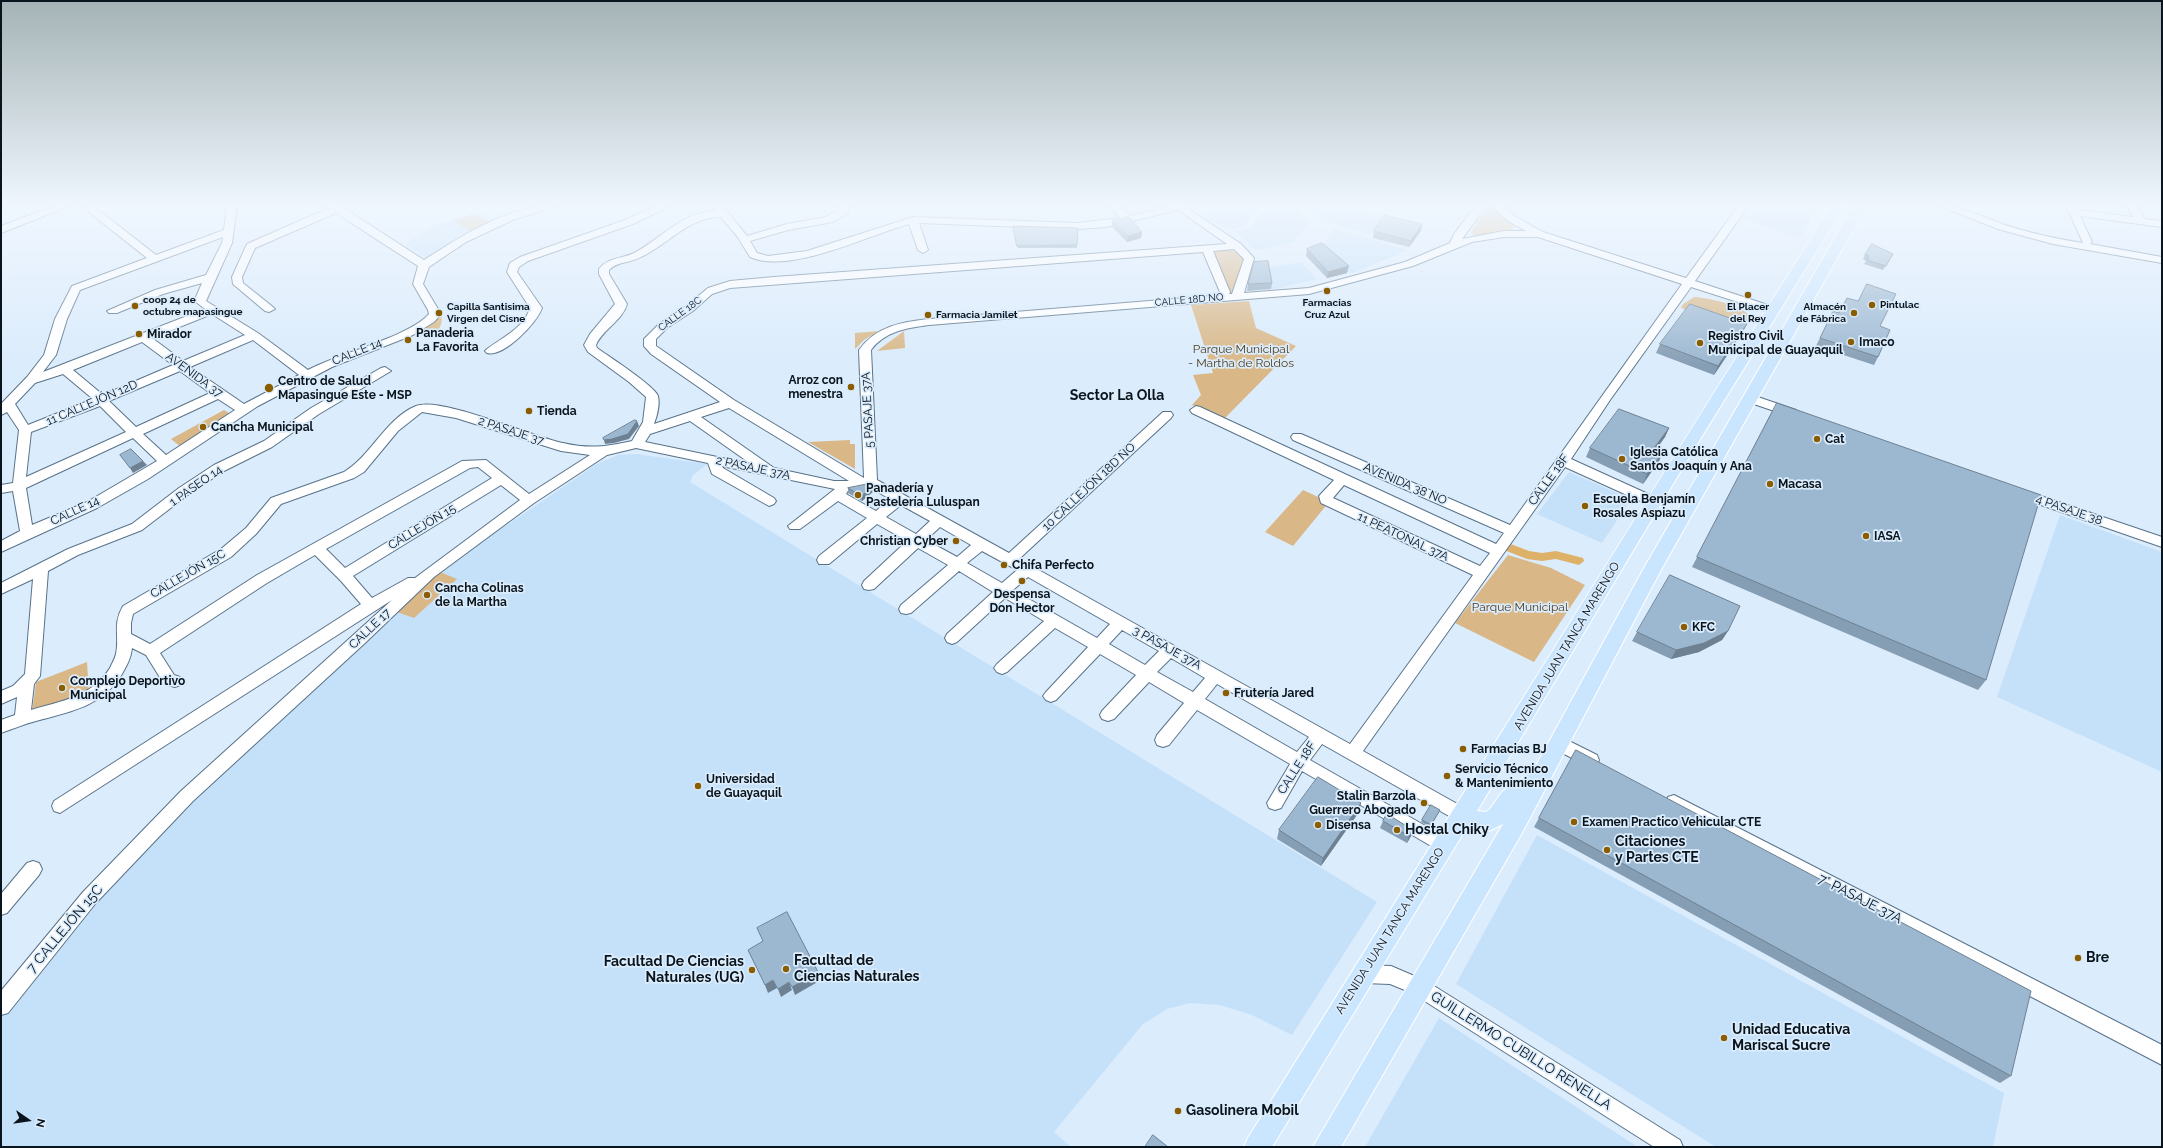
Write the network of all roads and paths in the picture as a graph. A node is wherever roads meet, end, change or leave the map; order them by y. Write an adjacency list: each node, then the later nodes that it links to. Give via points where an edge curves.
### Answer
1 (153, 259): 36 (street, via 76,288 61,318 50,355)
2 (220, 259): 19 (street)
3 (245, 259): 23 (street, via 237,277 238,284)
4 (414, 259): 18 (street)
5 (434, 259): 18 (street)
6 (525, 259): 31 (street, via 514,265 512,272 536,308 535,315)
7 (629, 259): 49 (street, via 612,263 604,269 604,274 621,304 594,336 590,345 592,350 652,396 653,405)
8 (761, 259): 9 (street)
9 (771, 259)
10 (1073, 259): 29 (street, CALLE 18C, via 774,280 715,288 664,324)
11 (1210, 259): 21 (street)
12 (1249, 259): 22 (street)
13 (1421, 259): 22 (street, CALLE 18D NO, via 1309,291)
14 (1617, 259): 20 (street)
15 (1705, 259): 20 (street, CALLE 18F)
16 (1806, 259): 25 (main road, AVENIDA JUAN TANCA MARENGO)
17 (1830, 259): 37 (main road)
18 (424, 265): 35 (street, CALLE 14, via 418,284 434,310 435,314 430,320 409,333 328,364)
19 (212, 277): 24 (street, via 201,300); 26 (street, via 159,292)
20 (1689, 281): 25 (street); 56 (street, CALLE 18F)
21 (1225, 292)
22 (1237, 296): 30 (street, CALLE 18D NO, via 908,324 895,327)
23 (269, 309)
24 (212, 310): 27 (street); 28 (street)
25 (1773, 310): 37 (main road, via 1783,315 1783,318 1757,369); 69 (main road, AVENIDA JUAN TANCA MARENGO)
26 (113, 311)
27 (254, 335): 32 (street, 11 CALLEJÓN 12D); 35 (street)
28 (144, 338): 32 (street, AVENIDA 37); 33 (street)
29 (650, 339): 40 (street, 3 PASAJE 37A, via 650,346 655,352)
30 (873, 341): 60 (street, 5 PASAJE 37A, via 865,350)
31 (490, 351)
32 (180, 365): 38 (street, AVENIDA 37); 39 (street, 11 CALLEJÓN 12D)
33 (65, 369): 36 (street); 39 (street)
34 (385, 371): 84 (street, 1 PASEO 14, via 315,410 268,444 219,468 137,527)
35 (307, 375): 43 (street, CALLE 14)
36 (31, 380): 41 (street)
37 (1753, 390): 47 (street); 114 (main road)
38 (219, 394): 43 (street, AVENIDA 37); 50 (street)
39 (100, 399): 48 (street, 11 CALLEJÓN 12D); 50 (street)
40 (730, 403): 46 (street); 60 (street, 3 PASAJE 37A)
41 (5, 408): 48 (street)
42 (419, 409): 53 (street, 2 PASAJE 37, via 457,414 561,447); 96 (street, CALLEJÓN 15C, via 394,428 363,465 353,473 276,501 251,531 226,553 128,610 123,617)
43 (244, 410): 55 (street, CALLE 14)
44 (1196, 410): 58 (street)
45 (1167, 415): 82 (street, 10 CALLEJÓN 18D NO)
46 (692, 416): 49 (street); 57 (street)
47 (1802, 416)
48 (25, 430): 62 (street)
49 (646, 431): 52 (street)
50 (134, 432): 55 (street); 62 (street)
51 (1297, 437): 73 (street, AVENIDA 38 NO)
52 (636, 444): 53 (street, CALLE 17); 54 (street, 2 PASAJE 37A)
53 (603, 452): 67 (street, CALLE 17)
54 (713, 460): 57 (street, 2 PASAJE 37A); 68 (street, via 717,471)
55 (165, 462): 74 (street, CALLE 14, via 92,505)
56 (1563, 462): 69 (street); 73 (street, CALLE 18F)
57 (774, 473): 61 (street, 2 PASAJE 37A, via 834,485)
58 (1343, 478): 80 (street); 87 (street, 11 PEATONAL 37A, via 1325,498 1335,505)
59 (501, 479): 67 (street); 79 (street, via 482,463 467,464); 88 (street, CALLEJÓN 15)
60 (867, 482): 61 (street, 2 PASAJE 37A); 66 (street, 3 PASAJE 37A)
61 (849, 485): 65 (street)
62 (19, 486): 63 (street); 74 (street)
63 (1, 489)
64 (2013, 491): 76 (street, 4 PASAJE 38)
65 (836, 494): 70 (street); 72 (street)
66 (900, 498): 70 (street); 71 (street, 3 PASAJE 37A)
67 (529, 500): 86 (street, CALLE 17)
68 (769, 501)
69 (1654, 502): 122 (main road, AVENIDA JUAN TANCA MARENGO)
70 (876, 517): 75 (street); 81 (street)
71 (939, 520): 75 (street); 77 (street, 3 PASAJE 37A)
72 (795, 526)
73 (1512, 531): 80 (street, CALLE 18F)
74 (27, 532): 78 (street, CALLE 14)
75 (916, 540): 83 (street); 89 (street)
76 (2162, 542)
77 (982, 543): 82 (street, 3 PASAJE 37A); 83 (street)
78 (1, 547)
79 (317, 548): 88 (street); 100 (street, via 262,579)
80 (1498, 551): 87 (street, CALLE 18F)
81 (824, 560)
82 (1010, 560): 85 (street, 3 PASAJE 37A)
83 (957, 564): 91 (street); 93 (street)
84 (41, 568): 90 (street, 1 PASEO 14); 105 (street, via 32,676)
85 (1026, 569): 91 (street); 95 (street, 3 PASAJE 37A)
86 (429, 573): 92 (street); 124 (street, CALLE 17, via 187,796)
87 (1482, 573): 115 (street, CALLE 18F)
88 (344, 575): 92 (street)
89 (869, 585)
90 (1, 589)
91 (1003, 591): 94 (street); 97 (street)
92 (370, 605): 121 (street)
93 (906, 609)
94 (1054, 620): 98 (street); 101 (street)
95 (1121, 622): 98 (street); 99 (street, 3 PASAJE 37A)
96 (123, 637): 100 (street); 110 (street, CALLEJÓN 15C, via 124,658 107,685 70,708)
97 (952, 638)
98 (1099, 646): 102 (street); 106 (street)
99 (1170, 649): 102 (street); 103 (street, 3 PASAJE 37A)
100 (151, 651): 104 (street, via 169,680)
101 (1002, 668)
102 (1147, 674): 108 (street); 109 (street)
103 (1216, 676): 108 (street); 112 (street, 3 PASAJE 37A)
104 (175, 681)
105 (26, 684): 107 (street); 110 (street)
106 (1051, 696)
107 (1, 698)
108 (1195, 701): 113 (street); 116 (street)
109 (1108, 715)
110 (22, 718): 111 (street, CALLEJÓN 15C)
111 (1, 727)
112 (1320, 734): 115 (street, 3 PASAJE 37A); 116 (street, CALLE 18F)
113 (1163, 740)
114 (1559, 743): 117 (street); 118 (main road)
115 (1353, 753): 122 (street, 3 PASAJE 37A)
116 (1300, 762): 120 (street, CALLE 18F); 123 (street)
117 (1607, 768)
118 (1541, 776): 122 (main road, via 1509,798 1498,816 1489,822); 128 (main road)
119 (1656, 793): 130 (street, 7° PASAJE 37A)
120 (1275, 803)
121 (60, 806)
122 (1462, 815): 123 (main road, AVENIDA JUAN TANCA MARENGO)
123 (1444, 845): 127 (main road, AVENIDA JUAN TANCA MARENGO)
124 (132, 853): 129 (street, 7 CALLEJÓN 15C, via 88,898)
125 (32, 869): 126 (street)
126 (1, 907)
127 (1364, 974): 128 (street, GUILLERMO CUBILLO RENELLA, via 1391,975); 131 (main road, AVENIDA JUAN TANCA MARENGO)
128 (1419, 987): 132 (main road); 133 (street, GUILLERMO CUBILLO RENELLA)
129 (1, 1006)
130 (2162, 1055)
131 (1257, 1147)
132 (1326, 1147)
133 (1673, 1147)

